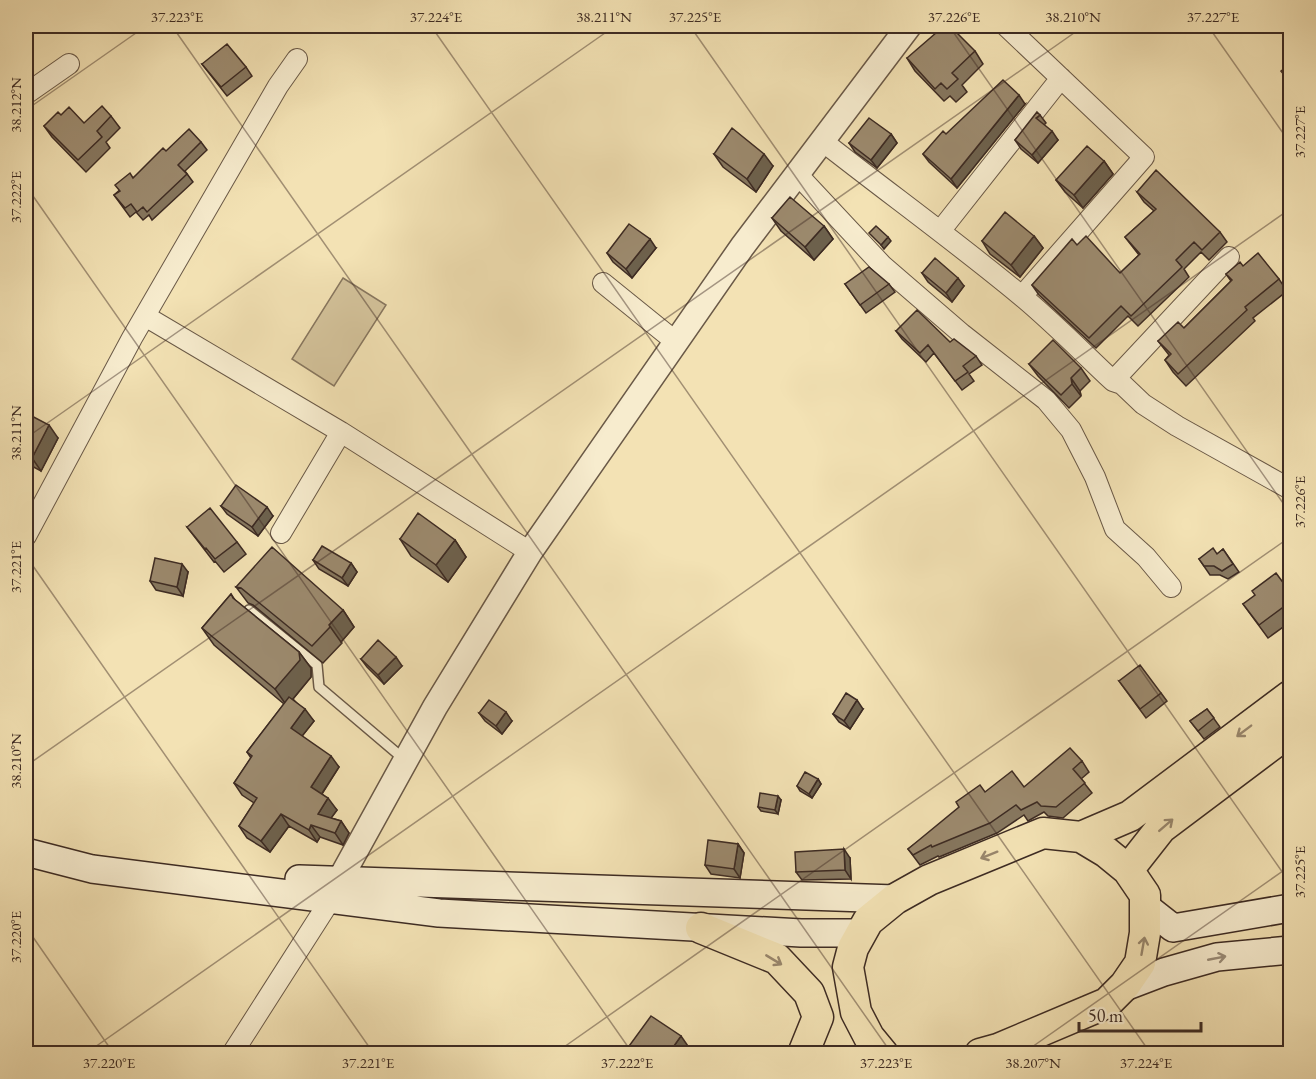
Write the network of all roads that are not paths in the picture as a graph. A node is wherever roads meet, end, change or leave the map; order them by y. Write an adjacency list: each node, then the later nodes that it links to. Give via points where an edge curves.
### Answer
1 (909, 26): 7 (street)
2 (1006, 26): 5 (street)
3 (297, 59): 13 (street)
4 (69, 64): 6 (street)
5 (1061, 78): 9 (street); 12 (street, via 1144,157)
6 (26, 94)
7 (821, 140): 8 (street); 9 (street)
8 (797, 174): 14 (street); 21 (street, via 882,265 1046,400 1071,430 1115,529)
9 (941, 230): 12 (street)
10 (1229, 256): 15 (street)
11 (603, 283): 14 (street)
12 (1022, 296): 15 (street)
13 (145, 316): 16 (street); 19 (street)
14 (676, 342): 20 (street)
15 (1113, 381): 17 (street, via 1177,426)
16 (341, 432): 18 (street); 20 (street)
17 (1290, 489)
18 (281, 533)
19 (26, 536)
20 (530, 552): 25 (street)
21 (1171, 586)
22 (249, 610): 25 (lane, via 317,665 319,687)
23 (1290, 696): 26 (main road, one-way to 26, via 1130,816)
24 (1290, 731): 28 (main road, one-way to 24, via 1161,828)
25 (405, 760): 29 (street)
26 (1081, 837): 28 (main road); 30 (main road, one-way to 30, via 1043,833 929,880)
27 (26, 852): 29 (main road, via 92,869)
28 (1128, 870): 31 (main road, via 1144,896)
29 (335, 890): 30 (main road); 33 (main road, via 439,913); 39 (street)
30 (895, 899): 34 (main road, via 868,921)
31 (1145, 906): 32 (main road, via 1173,928); 37 (main road, one-way to 31, via 1140,963)
32 (1290, 908)
33 (701, 928): 34 (main road); 40 (main road, one-way to 40, via 777,959 809,993 818,1017)
34 (861, 933): 36 (main road, via 848,968)
35 (1290, 950): 37 (main road, one-way to 35, via 1217,957)
36 (852, 988): 40 (main road); 41 (main road, via 856,1012)
37 (1122, 988): 38 (main road, via 1107,1003)
38 (1048, 1029): 42 (main road); 43 (main road)
39 (232, 1053)
40 (805, 1053)
41 (883, 1053)
42 (981, 1053)
43 (1032, 1053)

